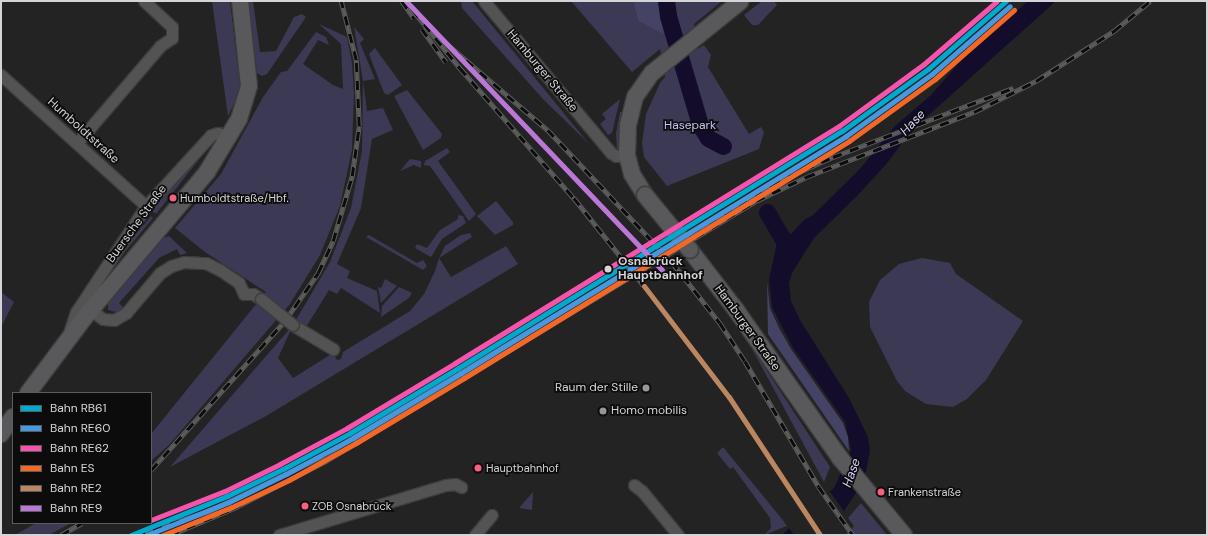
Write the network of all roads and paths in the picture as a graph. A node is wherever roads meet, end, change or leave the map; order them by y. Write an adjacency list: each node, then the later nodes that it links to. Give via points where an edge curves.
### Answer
1 (144, 1): 7 (street, via 172,27 172,38 160,46)
2 (240, 1): 6 (street, Buersche Straße, via 248,86 246,101)
3 (484, 1): 8 (street, Hamburger Straße, via 611,153 616,156)
4 (741, 1): 8 (street, via 652,73 635,97 628,125)
5 (1, 75): 7 (street, Humboldtstraße)
6 (230, 137): 9 (street, Buersche Straße, via 218,133 211,135); 10 (street, Buersche Straße, via 207,172)
7 (77, 143): 9 (street, Humboldtstraße)
8 (627, 155): 22 (street, Hamburger Straße, bridge, via 632,174 645,195 736,310 840,458)
9 (146, 206): 11 (street, Buersche Straße, via 76,312)
10 (91, 310): 11 (street, Buersche Straße); 12 (street, bridge, via 103,318 114,320 126,313 160,273 184,262 200,262 220,270 239,283 244,294 253,294 293,325)
11 (67, 339): 13 (street, Buersche Straße)
12 (333, 348)
13 (29, 392)
14 (12, 418): 15 (street)
15 (1, 434)
16 (461, 487): 19 (street, via 455,484 446,485)
17 (638, 488): 21 (street)
18 (492, 515): 20 (street)
19 (279, 535)
20 (475, 535)
21 (678, 535)
22 (904, 535)

